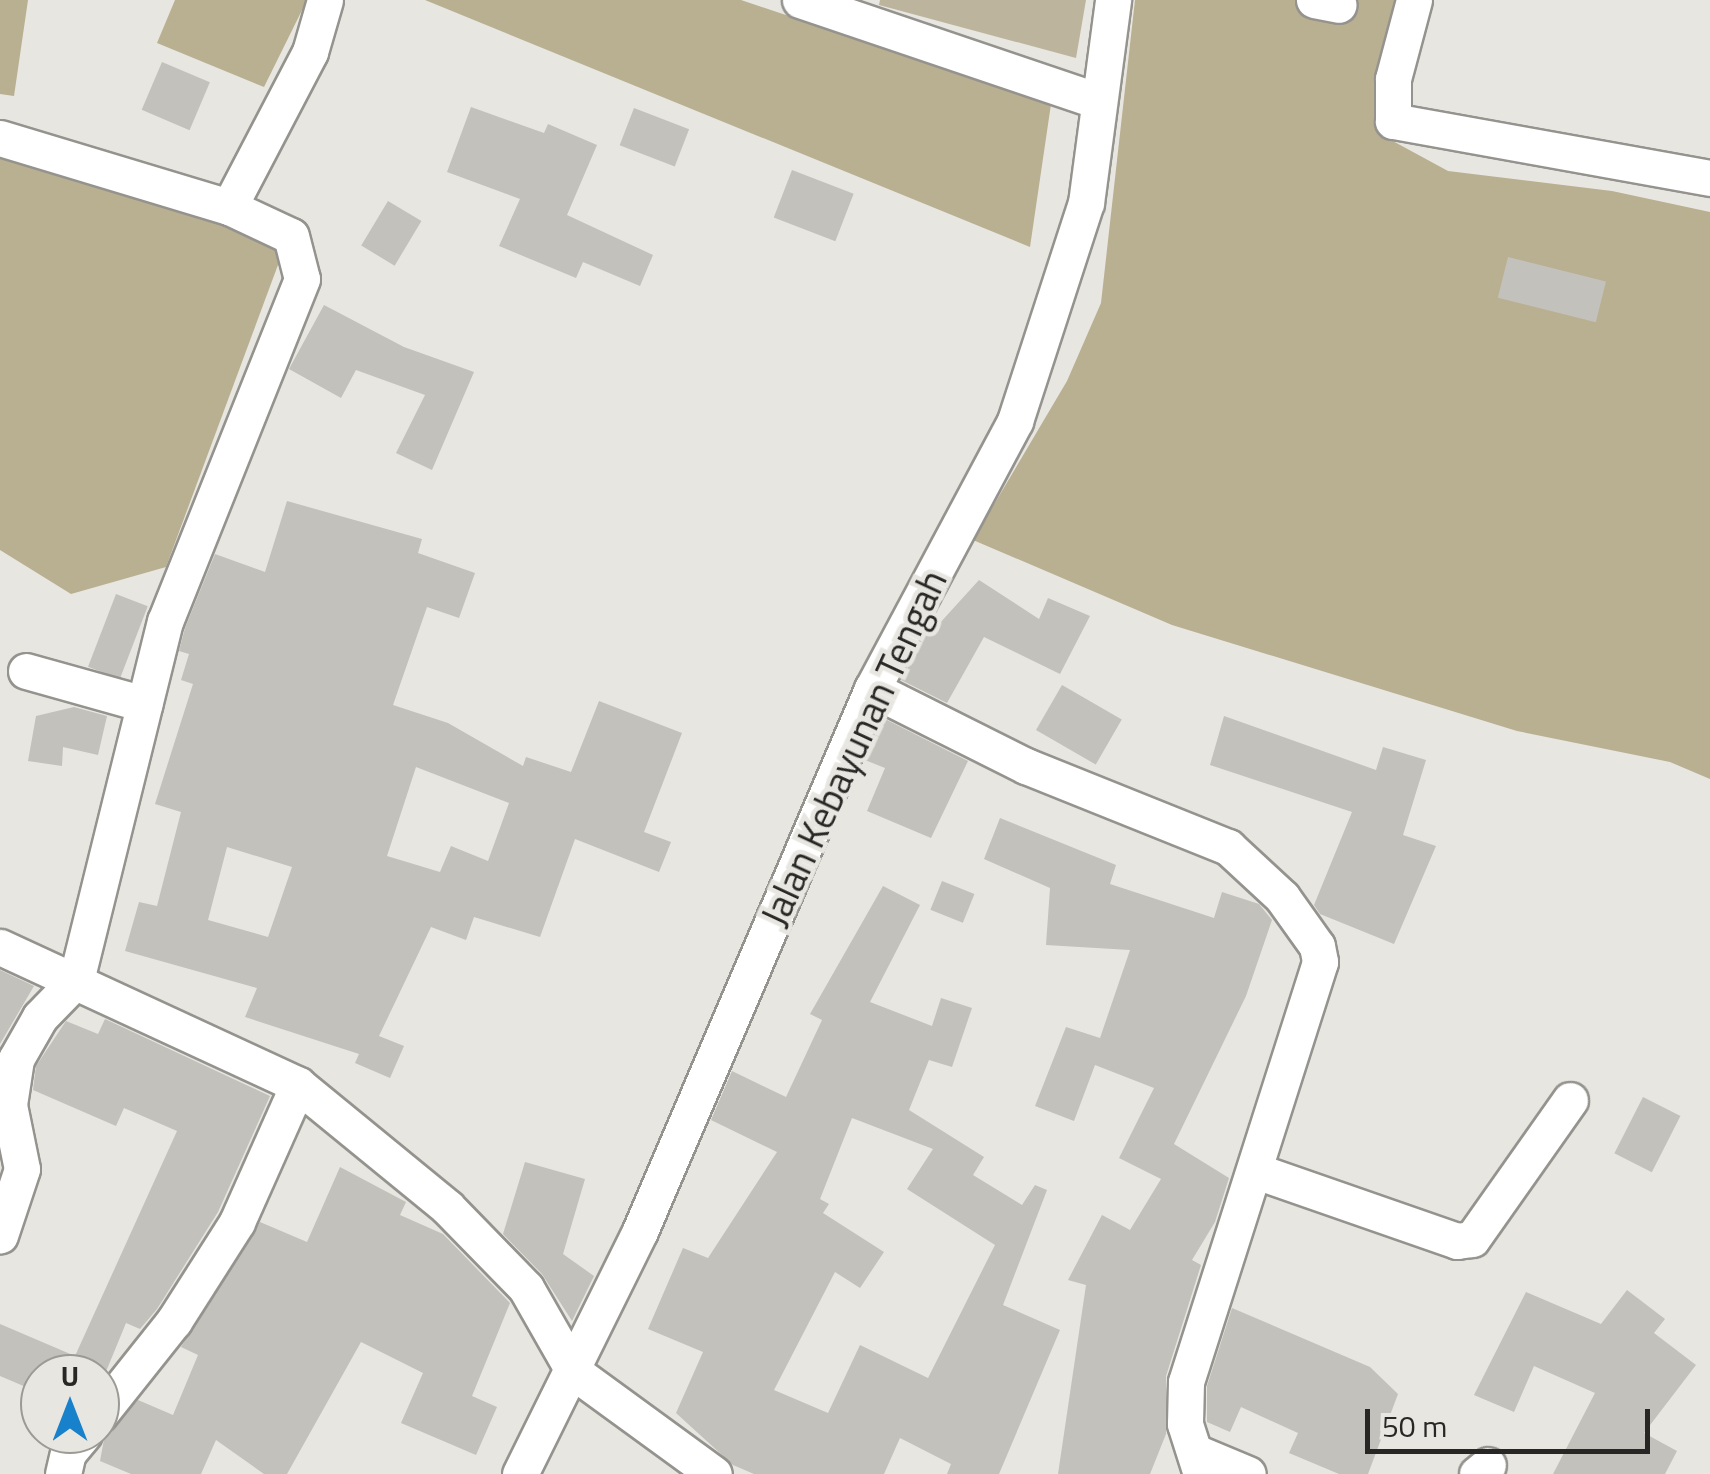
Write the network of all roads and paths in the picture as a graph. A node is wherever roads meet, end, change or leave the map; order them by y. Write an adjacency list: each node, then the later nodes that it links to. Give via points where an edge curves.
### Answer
1 (326, 0): 8 (street, via 310,52)
2 (800, 0): 5 (street)
3 (1113, 0): 5 (street, Jalan Kebayunan Tengah)
4 (1414, 0): 7 (street, via 1392,79 1393,121)
5 (1098, 101): 10 (street, Jalan Kebayunan Tengah, via 1086,203 1015,421)
6 (0, 138): 8 (street)
7 (1710, 178)
8 (230, 207): 11 (street, via 292,236 302,279 165,621)
9 (26, 671): 11 (street)
10 (872, 689): 16 (street, via 1026,766 1228,847 1308,927 1320,962); 18 (street, Jalan Kebayunan Tengah)
11 (144, 704): 13 (street)
12 (0, 947): 13 (street)
13 (76, 980): 14 (street); 17 (street, via 40,1018 16,1058 9,1106 22,1169)
14 (298, 1085): 18 (street, via 447,1207 526,1288); 19 (street, via 237,1222 174,1321)
15 (1570, 1100): 16 (street, via 1488,1225 1464,1242)
16 (1256, 1170): 20 (street, via 1186,1382 1185,1424)
17 (0, 1235)
18 (574, 1372): 21 (street, Jalan Kebayunan Tengah); 22 (street)
19 (120, 1389)
20 (1198, 1463): 23 (street)
21 (520, 1474)
22 (714, 1474)
23 (1248, 1474)

